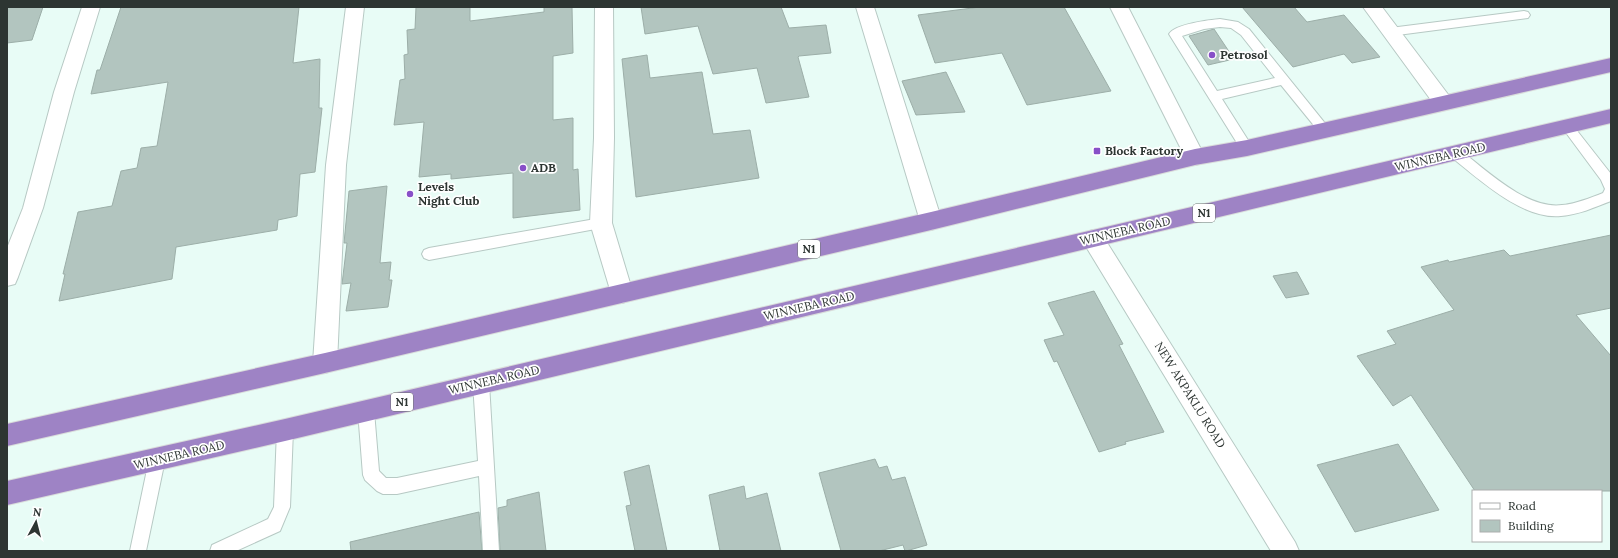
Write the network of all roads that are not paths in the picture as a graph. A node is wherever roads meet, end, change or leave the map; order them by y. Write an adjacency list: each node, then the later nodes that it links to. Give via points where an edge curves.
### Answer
1 (92, 7): 24 (street, via 64,92 33,208)
2 (355, 7): 26 (street, via 336,165)
3 (604, 7): 21 (street)
4 (865, 7): 20 (street)
5 (1119, 7): 18 (street)
6 (1372, 7): 8 (street)
7 (1524, 15): 8 (lane)
8 (1390, 32): 12 (street)
9 (1611, 65): 12 (highway, N1)
10 (1284, 80): 11 (lane); 11 (lane, via 1245,32 1235,26 1223,23 1189,28 1175,34); 15 (lane)
11 (1214, 96): 16 (lane)
12 (1443, 102): 15 (highway, N1)
13 (1611, 116): 14 (highway, WINNEBA ROAD / N1)
14 (1567, 126): 17 (highway, WINNEBA ROAD / N1); 19 (lane, via 1606,177)
15 (1324, 130): 16 (highway, N1)
16 (1247, 148): 18 (highway, N1)
17 (1456, 153): 19 (lane, via 1520,201 1540,209 1560,211 1608,197); 22 (highway, WINNEBA ROAD / N1)
18 (1195, 157): 20 (highway, N1)
19 (1611, 189)
20 (931, 221): 25 (highway, N1)
21 (601, 223): 23 (lane); 25 (street)
22 (1093, 239): 27 (highway, WINNEBA ROAD / N1); 37 (street, NEW AKPAKLU ROAD)
23 (429, 254)
24 (7, 277)
25 (622, 293): 26 (highway, N1)
26 (325, 363): 30 (highway, N1)
27 (481, 383): 28 (highway, WINNEBA ROAD / N1); 32 (lane)
28 (366, 411): 29 (highway, WINNEBA ROAD / N1); 32 (lane, via 371,475 383,486 397,486)
29 (285, 430): 31 (highway, WINNEBA ROAD / N1); 35 (lane, via 282,506 274,525)
30 (7, 434)
31 (157, 460): 33 (highway, WINNEBA ROAD / N1); 34 (lane)
32 (486, 467): 36 (lane)
33 (7, 493)
34 (138, 551)
35 (218, 551)
36 (491, 551)
37 (1286, 551)

